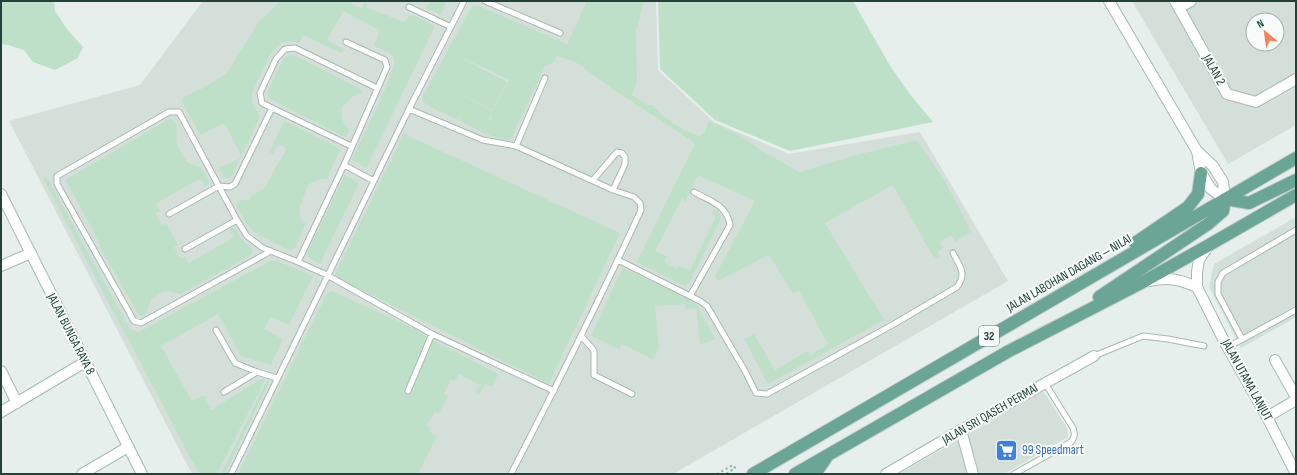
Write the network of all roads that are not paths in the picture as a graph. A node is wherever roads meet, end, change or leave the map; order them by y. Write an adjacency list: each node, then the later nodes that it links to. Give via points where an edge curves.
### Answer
1 (464, 1): 7 (lane)
2 (485, 1): 8 (lane)
3 (1109, 1): 17 (street)
4 (1191, 1): 5 (street)
5 (1177, 4): 11 (street, JALAN 2, via 1227,94 1256,102)
6 (409, 7): 7 (lane)
7 (451, 26): 14 (lane)
8 (560, 33)
9 (346, 42): 12 (lane, via 385,60 387,67)
10 (545, 78): 16 (lane)
11 (1296, 79)
12 (377, 88): 13 (lane, via 295,48 285,49 276,59 260,93 262,103); 15 (lane)
13 (272, 108): 15 (lane); 24 (lane, via 235,184)
14 (409, 109): 16 (lane, via 484,140); 23 (lane)
15 (352, 146): 19 (lane)
16 (516, 146): 21 (lane)
17 (1197, 151): 20 (street); 29 (street, via 1223,182)
18 (1296, 158): 29 (main road, JALAN LABOHAN DAGANG ‒ NILAI / 32)
19 (344, 165): 23 (lane); 39 (lane)
20 (1201, 173): 29 (street, via 1211,189); 45 (main road, via 1198,194 1188,207)
21 (592, 180): 25 (lane); 25 (lane, via 617,152 622,153 625,158 624,164)
22 (1296, 180): 29 (main road, via 1249,204)
23 (374, 181): 41 (lane)
24 (219, 186): 30 (lane); 31 (lane); 35 (lane, via 179,112 169,112 57,176 57,184 134,321 142,323)
25 (613, 190): 38 (lane, via 634,197 640,203 641,210)
26 (694, 192): 44 (lane, via 722,208 729,217 730,225)
27 (1, 194): 36 (street, JALAN BUNGA RAYA 8)
28 (1296, 195): 33 (main road, 32)
29 (1225, 199): 45 (main road, JALAN LABOHAN DAGANG ‒ NILAI / 32); 47 (main road, via 1222,211 1208,224)
30 (168, 214)
31 (237, 220): 34 (lane); 35 (lane, via 247,236)
32 (1296, 230): 51 (lane, via 1223,273 1218,282 1218,294)
33 (1209, 245): 42 (main road, 32); 43 (street, JALAN UTAMA LANJUT, via 1199,260)
34 (185, 249)
35 (271, 251): 39 (lane)
36 (31, 253): 40 (street); 56 (street, JALAN BUNGA RAYA 8)
37 (954, 253): 44 (lane, via 963,276 957,287 767,394 756,393 706,306)
38 (618, 260): 44 (lane); 50 (lane)
39 (298, 262): 41 (lane)
40 (1, 266)
41 (327, 275): 49 (lane); 59 (lane)
42 (1143, 282): 43 (street, via 1164,278); 47 (main road, 32)
43 (1197, 287): 53 (street, JALAN UTAMA LANJUT)
44 (690, 296)
45 (1039, 306): 77 (main road, JALAN LABOHAN DAGANG ‒ NILAI / 32)
46 (1296, 310): 51 (lane)
47 (1055, 327): 72 (main road, 32)
48 (216, 330): 58 (lane, via 235,363)
49 (432, 334): 61 (lane); 63 (lane)
50 (581, 336): 61 (lane); 64 (lane, via 594,352 594,375)
51 (1242, 339): 53 (lane)
52 (1204, 346): 54 (lane, via 1143,336)
53 (1228, 347): 69 (street, JALAN UTAMA LANJUT)
54 (1094, 356): 60 (street, JALAN SRI QASEH PERMAI)
55 (1275, 360): 65 (street)
56 (85, 362): 67 (street); 71 (street, JALAN BUNGA RAYA 8)
57 (1, 371): 67 (street)
58 (257, 372): 59 (lane); 62 (lane)
59 (277, 378): 75 (lane)
60 (1045, 383): 70 (street, JALAN SRI QASEH PERMAI); 82 (lane, via 1073,428 1074,438)
61 (554, 391): 76 (lane)
62 (224, 392)
63 (408, 392)
64 (632, 394)
65 (1296, 397)
66 (1296, 400): 69 (street)
67 (17, 403): 68 (street)
68 (1, 412)
69 (1267, 416): 83 (street, JALAN UTAMA LANJUT)
70 (961, 430): 80 (street, JALAN SRI QASEH PERMAI); 81 (street)
71 (128, 447): 73 (street); 74 (street, JALAN BUNGA RAYA 8)
72 (830, 454): 78 (main road, 32); 79 (main road)
73 (82, 474)
74 (142, 474)
75 (231, 474)
76 (511, 474)
77 (753, 474)
78 (795, 474)
79 (815, 474)
80 (886, 474)
81 (973, 474)
82 (1014, 474)
83 (1296, 474)

